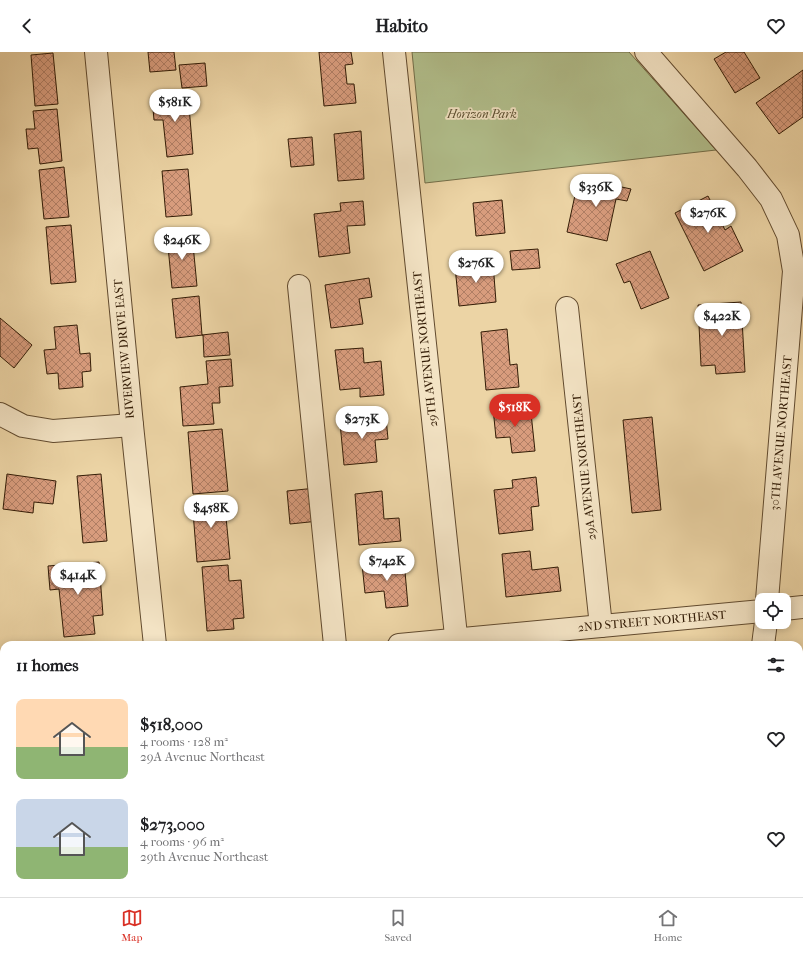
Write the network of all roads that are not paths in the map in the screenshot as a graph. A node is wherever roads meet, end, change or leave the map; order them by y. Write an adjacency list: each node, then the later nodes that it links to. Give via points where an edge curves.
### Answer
1 (96, 52): 7 (street, RIVERVIEW DRIVE EAST)
2 (394, 52): 16 (street, 29TH AVENUE NORTHEAST)
3 (646, 52): 8 (street, 30TH AVENUE NORTHEAST, via 747,168 771,199 788,235 794,271)
4 (299, 286): 15 (street)
5 (567, 308): 12 (street, 29A AVENUE NORTHEAST)
6 (0, 414): 7 (street, via 23,426 53,432)
7 (132, 425): 14 (street, RIVERVIEW DRIVE EAST)
8 (769, 593)
9 (803, 607): 10 (street)
10 (791, 608)
11 (755, 612): 12 (street, 2ND STREET NORTHEAST)
12 (601, 626): 17 (street, 2ND STREET NORTHEAST)
13 (765, 629): 18 (street)
14 (155, 641)
15 (335, 641)
16 (457, 641)
17 (466, 641)
18 (764, 641)

